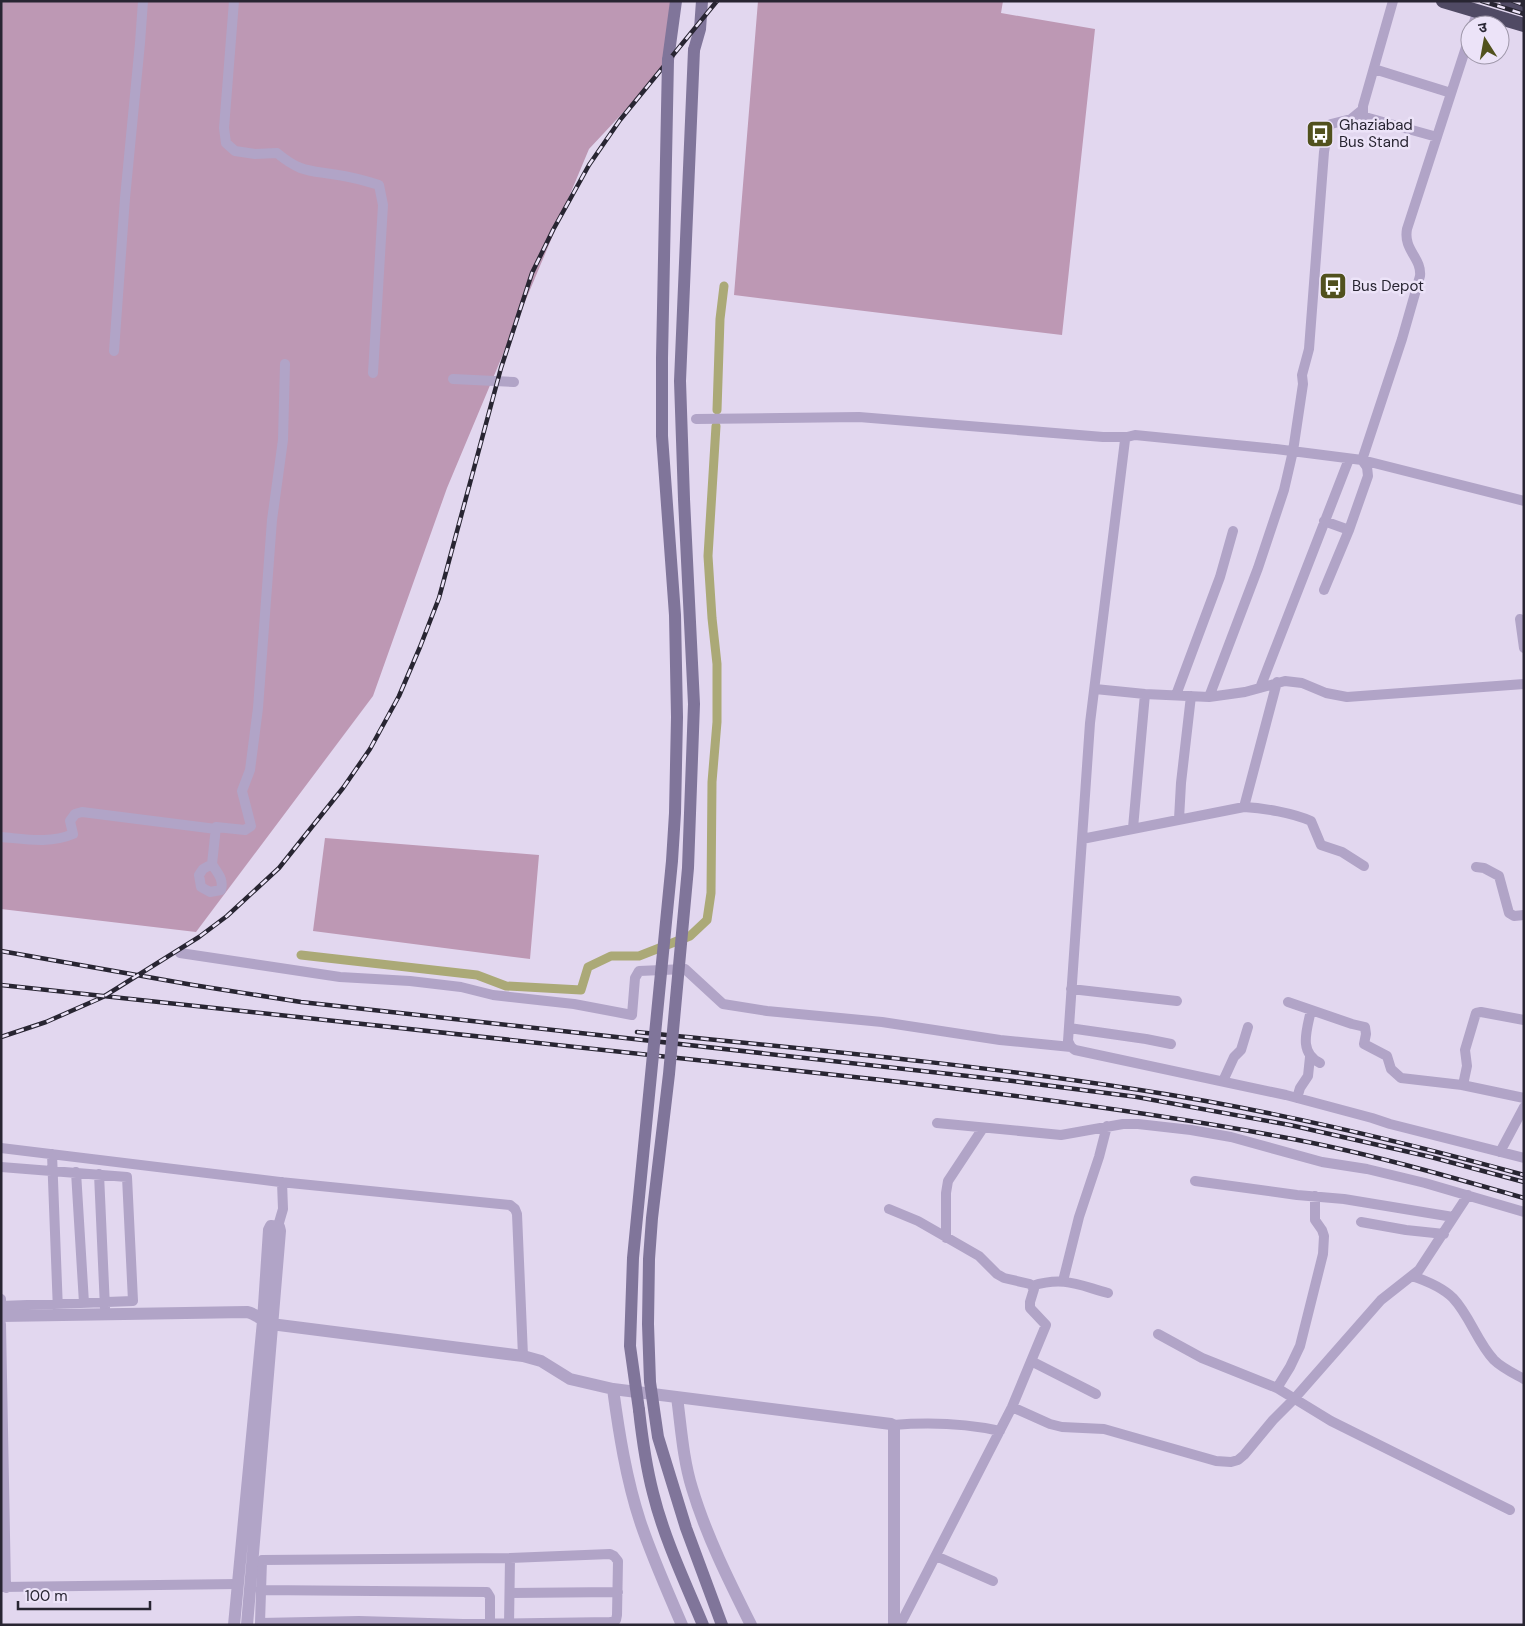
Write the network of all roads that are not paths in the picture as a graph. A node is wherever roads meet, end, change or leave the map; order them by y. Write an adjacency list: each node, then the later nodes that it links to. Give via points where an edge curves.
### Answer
1 (143, 1): 17 (street)
2 (234, 1): 19 (street, via 224,128 226,143 235,151 276,154 289,164 307,171 379,185 383,205)
3 (676, 1): 137 (main road, bridge, via 668,60 662,358 662,436 675,615 675,813 633,1258 630,1346 653,1493)
4 (702, 1): 138 (main road, bridge, via 700,29 694,50 680,381 694,704 688,868 664,1128 652,1218 648,1324 650,1382 658,1437 686,1528)
5 (1393, 1): 13 (street)
6 (1443, 1): 9 (highway)
7 (1506, 1): 8 (highway)
8 (1524, 7)
9 (1478, 11): 10 (street); 11 (highway)
10 (1477, 15)
11 (1524, 24)
12 (1460, 65): 14 (street)
13 (1374, 69): 14 (street); 15 (street)
14 (1451, 93): 16 (street)
15 (1362, 110): 16 (street, via 1365,117); 24 (street, via 1351,119 1331,124 1328,128 1309,349 1302,376)
16 (1437, 138): 26 (street, via 1406,236 1408,247 1421,269 1420,276)
17 (114, 351)
18 (285, 364): 44 (street, via 283,440 272,520 258,708 250,770 242,791 251,826 245,830)
19 (373, 373)
20 (453, 379): 21 (street)
21 (514, 382)
22 (696, 419): 23 (street, via 859,416)
23 (1126, 437): 24 (street, via 1135,435); 37 (street)
24 (1293, 451): 25 (street); 41 (street, via 1267,542)
25 (1349, 459): 26 (street); 28 (street)
26 (1362, 460): 27 (street); 29 (street, via 1368,476)
27 (1524, 500)
28 (1324, 521): 29 (street); 36 (street)
29 (1349, 530): 31 (street)
30 (1233, 531): 39 (street, via 1220,577)
31 (1324, 590)
32 (1520, 619): 33 (street)
33 (1524, 648)
34 (1277, 682): 35 (street, via 1302,683 1347,697); 36 (street); 42 (street)
35 (1524, 684)
36 (1260, 688): 41 (street)
37 (1094, 689): 38 (street); 47 (street)
38 (1145, 694): 39 (street); 45 (street)
39 (1176, 695): 40 (street)
40 (1190, 696): 41 (street); 43 (street)
41 (1209, 697)
42 (1244, 807): 43 (street); 49 (street, via 1303,817 1311,821 1321,845 1342,852)
43 (1179, 819): 45 (street)
44 (216, 828): 46 (street, via 82,812 75,814 70,821 73,834 64,838 35,840); 48 (street)
45 (1133, 828): 47 (street)
46 (1, 836)
47 (1082, 838): 53 (street)
48 (212, 864)
49 (1364, 866)
50 (1476, 867): 51 (street, via 1499,876 1509,913)
51 (1524, 916)
52 (180, 953): 61 (street, via 340,977 410,981 632,1014 639,971 685,969 723,1004)
53 (1072, 990): 54 (street); 59 (street)
54 (1177, 1001)
55 (1288, 1002): 56 (street)
56 (1311, 1010): 62 (street, via 1305,1044); 65 (street, via 1365,1027 1364,1044 1387,1056 1391,1069 1401,1078)
57 (1524, 1020): 65 (street, via 1476,1013 1465,1050)
58 (1248, 1027): 64 (street, via 1241,1050 1234,1057)
59 (1068, 1028): 60 (street); 61 (street)
60 (1171, 1044)
61 (1071, 1048): 64 (street)
62 (1310, 1057): 63 (street); 66 (street, via 1308,1076)
63 (1320, 1063)
64 (1223, 1081): 66 (street)
65 (1463, 1086): 67 (street)
66 (1296, 1098): 73 (street)
67 (1524, 1098)
68 (1524, 1107): 73 (street)
69 (937, 1123): 71 (street)
70 (1107, 1126): 71 (street, via 1061,1135); 83 (street, via 1145,1125 1231,1137); 93 (street)
71 (984, 1128): 91 (street, via 948,1181)
72 (1, 1148): 74 (street)
73 (1500, 1152): 75 (street)
74 (52, 1154): 76 (street); 78 (street)
75 (1524, 1158)
76 (99, 1160): 80 (street); 82 (street)
77 (1, 1167): 78 (street)
78 (52, 1170): 79 (street); 99 (street)
79 (76, 1172): 80 (street); 97 (street)
80 (97, 1174): 98 (street); 98 (street, via 127,1177 133,1301)
81 (1195, 1181): 84 (street)
82 (282, 1182): 89 (street, via 284,1209); 104 (street, via 512,1207 517,1214)
83 (1468, 1195): 86 (street); 87 (street)
84 (1315, 1196): 87 (street); 108 (street, via 1315,1220 1324,1236 1324,1254 1300,1346)
85 (889, 1209): 91 (street)
86 (1524, 1212)
87 (1453, 1217): 90 (street)
88 (1361, 1222): 90 (street)
89 (278, 1226): 101 (street, via 271,1226 268,1230)
90 (1444, 1234): 92 (street)
91 (946, 1238): 94 (street, via 979,1256 997,1274)
92 (1412, 1276): 106 (street, via 1432,1284 1454,1299 1495,1361); 111 (street, via 1381,1300)
93 (1063, 1281): 94 (street); 95 (street)
94 (1032, 1286): 105 (street, via 1030,1308 1046,1325)
95 (1108, 1293)
96 (1, 1298): 99 (street, via 1,1306)
97 (84, 1303): 98 (street); 99 (street)
98 (105, 1308): 99 (street); 101 (street, via 238,1311 252,1313)
99 (58, 1310): 100 (street)
100 (1, 1316)
101 (267, 1322): 104 (street); 119 (street); 135 (street)
102 (1, 1324): 120 (street)
103 (1158, 1334): 108 (street, via 1214,1363)
104 (523, 1356): 107 (street, via 541,1361 570,1379)
105 (1032, 1361): 109 (street); 112 (street)
106 (1524, 1379)
107 (613, 1388): 110 (street); 136 (street, via 618,1427 640,1520)
108 (1277, 1388): 111 (street)
109 (1096, 1394)
110 (677, 1398): 113 (street); 139 (street, via 691,1487 707,1532)
111 (1294, 1400): 112 (street, via 1244,1455 1238,1460 1223,1462 1104,1429 1056,1425); 115 (street)
112 (1012, 1407): 114 (street)
113 (893, 1425): 114 (street, via 944,1422); 140 (street)
114 (1000, 1431): 116 (street)
115 (1510, 1510)
116 (936, 1556): 118 (street); 141 (street)
117 (510, 1558): 121 (street, via 262,1560); 122 (street, via 610,1554 618,1561); 123 (street)
118 (993, 1580)
119 (238, 1584): 120 (street); 134 (street)
120 (4, 1587)
121 (260, 1590): 127 (street, via 486,1592 490,1596); 129 (street)
122 (618, 1592): 123 (street); 128 (street, via 616,1620)
123 (510, 1593): 132 (street)
124 (325, 1623): 125 (street); 129 (street)
125 (359, 1623): 126 (street)
126 (391, 1623): 130 (street)
127 (490, 1623): 131 (street); 132 (street)
128 (585, 1623): 133 (street)
129 (260, 1624)
130 (433, 1624): 131 (street)
131 (463, 1624)
132 (509, 1624): 133 (street)
133 (549, 1624)
134 (234, 1625)
135 (247, 1625)
136 (682, 1625)
137 (703, 1625)
138 (722, 1625)
139 (752, 1625)
140 (894, 1625)
141 (900, 1625)

